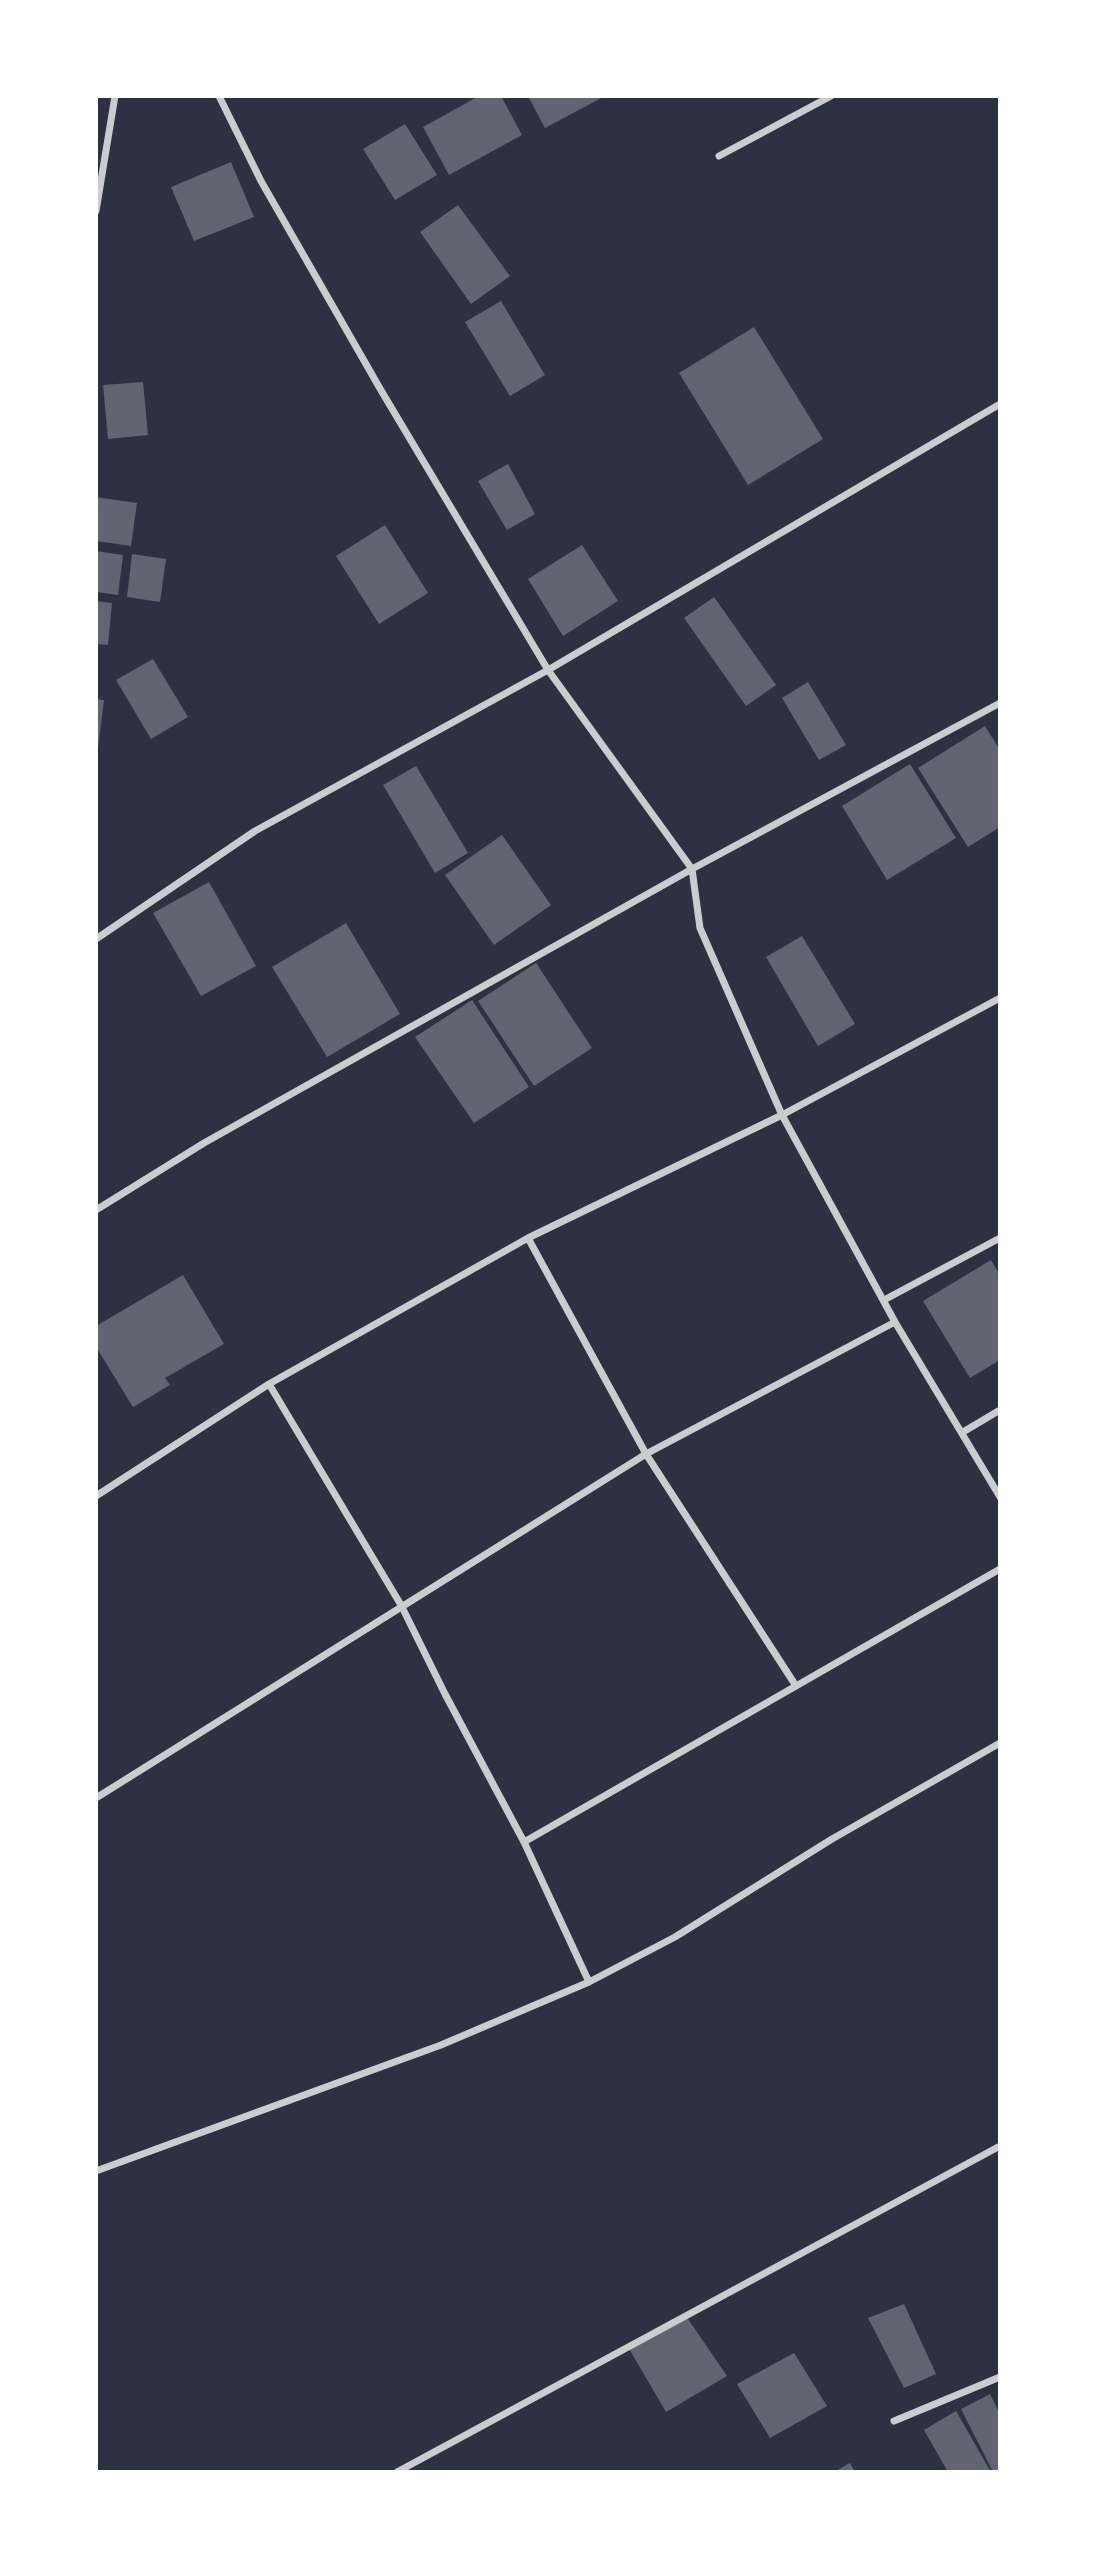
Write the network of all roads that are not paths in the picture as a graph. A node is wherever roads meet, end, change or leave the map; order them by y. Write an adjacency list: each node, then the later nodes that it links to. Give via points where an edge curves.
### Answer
1 (115, 96): 5 (street)
2 (219, 96): 7 (street, via 261,181 375,381)
3 (831, 96): 4 (street)
4 (719, 156)
5 (96, 211)
6 (1000, 404): 7 (street)
7 (548, 670): 9 (street); 10 (street, via 255,831)
8 (1000, 703): 9 (street)
9 (692, 869): 12 (street, via 700,928); 13 (street, via 204,1143)
10 (96, 939)
11 (1000, 998): 12 (street)
12 (782, 1115): 14 (street); 16 (street)
13 (96, 1210)
14 (528, 1238): 18 (street); 21 (street)
15 (1000, 1238): 16 (street)
16 (884, 1300): 17 (street)
17 (895, 1322): 20 (street); 21 (street)
18 (270, 1384): 22 (street); 25 (street)
19 (1000, 1410): 20 (street)
20 (963, 1432): 23 (street)
21 (646, 1454): 25 (street); 26 (street)
22 (96, 1496)
23 (1000, 1497)
24 (1000, 1569): 26 (street)
25 (401, 1605): 28 (street); 29 (street)
26 (796, 1686): 29 (street)
27 (1000, 1743): 30 (street, via 832,1839 675,1937)
28 (96, 1798)
29 (524, 1842): 30 (street)
30 (589, 1982): 32 (street, via 441,2045)
31 (1000, 2146): 35 (street)
32 (96, 2171)
33 (1000, 2377): 34 (street)
34 (894, 2421)
35 (397, 2472)

